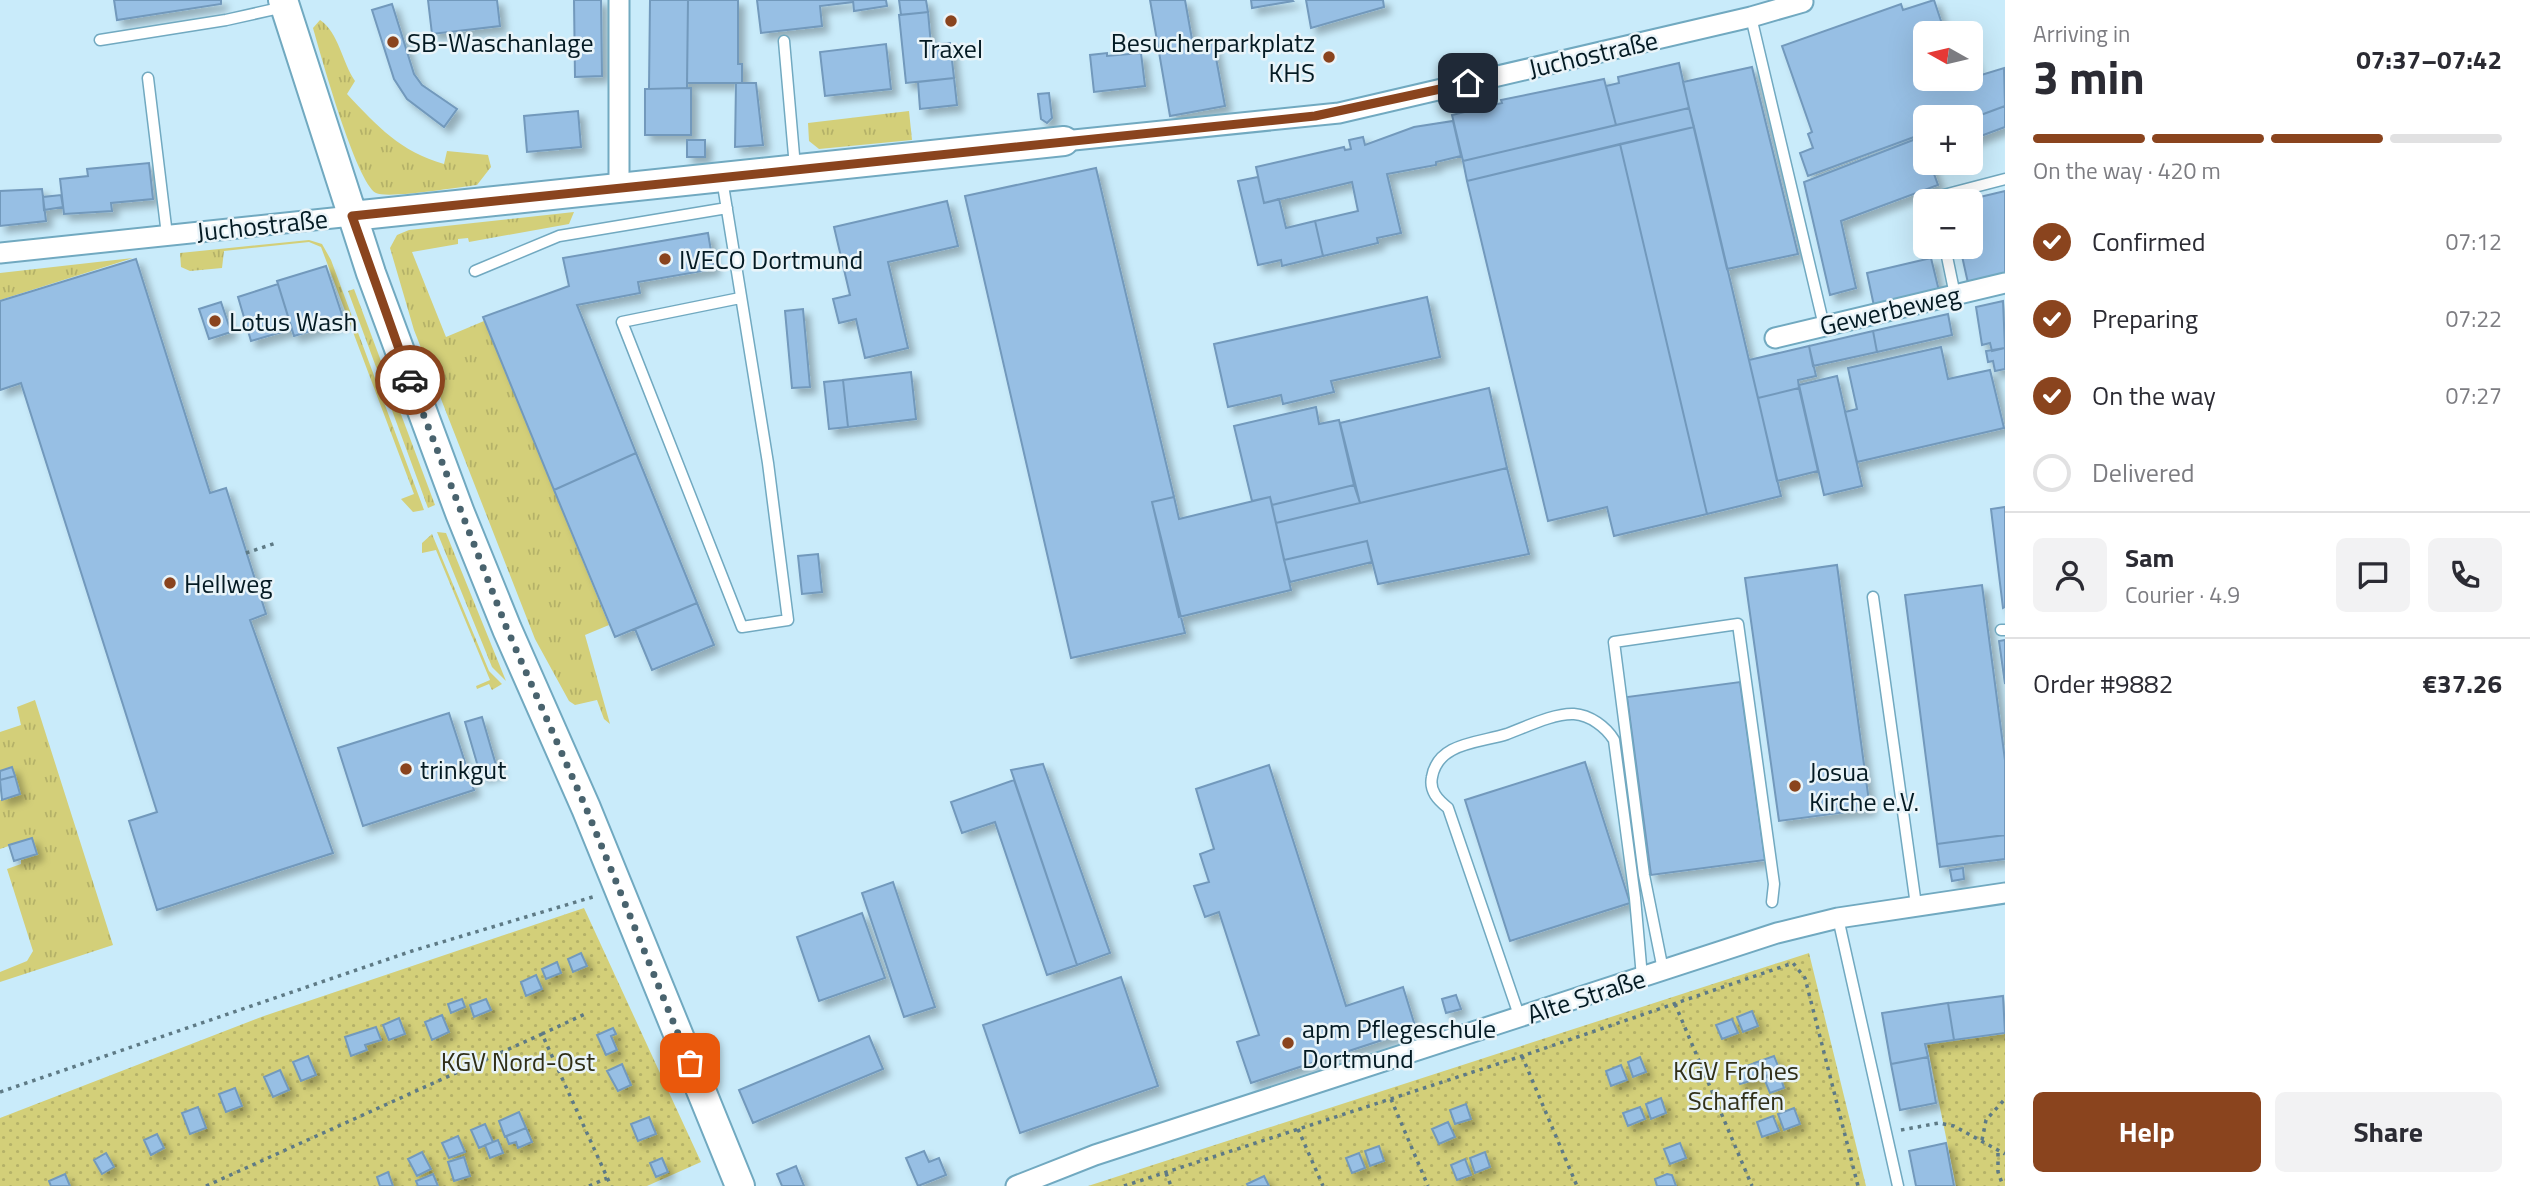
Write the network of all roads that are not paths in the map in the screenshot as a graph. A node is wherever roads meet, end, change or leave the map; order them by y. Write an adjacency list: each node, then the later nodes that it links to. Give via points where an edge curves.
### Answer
1 (620, 0): 13 (street)
2 (1806, 1): 4 (street, Juchostraße)
3 (284, 3): 5 (lane, via 226,20); 15 (main road)
4 (1751, 17): 8 (street, Juchostraße, via 1339,113); 23 (lane)
5 (100, 40)
6 (784, 41): 9 (lane)
7 (148, 78): 16 (lane)
8 (1065, 141): 9 (main road, Juchostraße)
9 (795, 171): 10 (main road, Juchostraße)
10 (722, 178): 13 (main road, Juchostraße); 14 (lane)
11 (2005, 179): 12 (lane)
12 (1967, 189)
13 (619, 190): 15 (main road, Juchostraße)
14 (727, 208): 19 (lane, via 559,236); 22 (lane)
15 (352, 216): 16 (street, Juchostraße); 33 (main road, via 460,513)
16 (167, 235): 17 (street, Juchostraße)
17 (0, 253)
18 (1948, 259): 21 (lane)
19 (475, 271)
20 (2005, 283): 21 (street, Gewerbeweg)
21 (1955, 295): 23 (street, Gewerbeweg)
22 (740, 298): 22 (lane, via 788,620 742,627 622,322)
23 (1824, 326): 24 (street, Gewerbeweg)
24 (1775, 338)
25 (1873, 597): 28 (lane)
26 (2005, 893): 28 (street, Alte Straße)
27 (1772, 902): 30 (lane, via 1774,884 1738,624 1614,642 1644,875)
28 (1916, 905): 29 (street, Alte Straße)
29 (1838, 918): 30 (street, Alte Straße); 35 (lane)
30 (1663, 970): 31 (street, Alte Straße)
31 (1642, 977): 32 (street, Alte Straße); 32 (lane, via 1636,898 1614,740 1608,730 1589,718 1566,714 1464,744 1444,754 1431,779 1434,793 1448,808)
32 (1520, 1018): 34 (street, Alte Straße, via 1094,1155)
33 (740, 1186)
34 (1016, 1186)
35 (1898, 1186)

